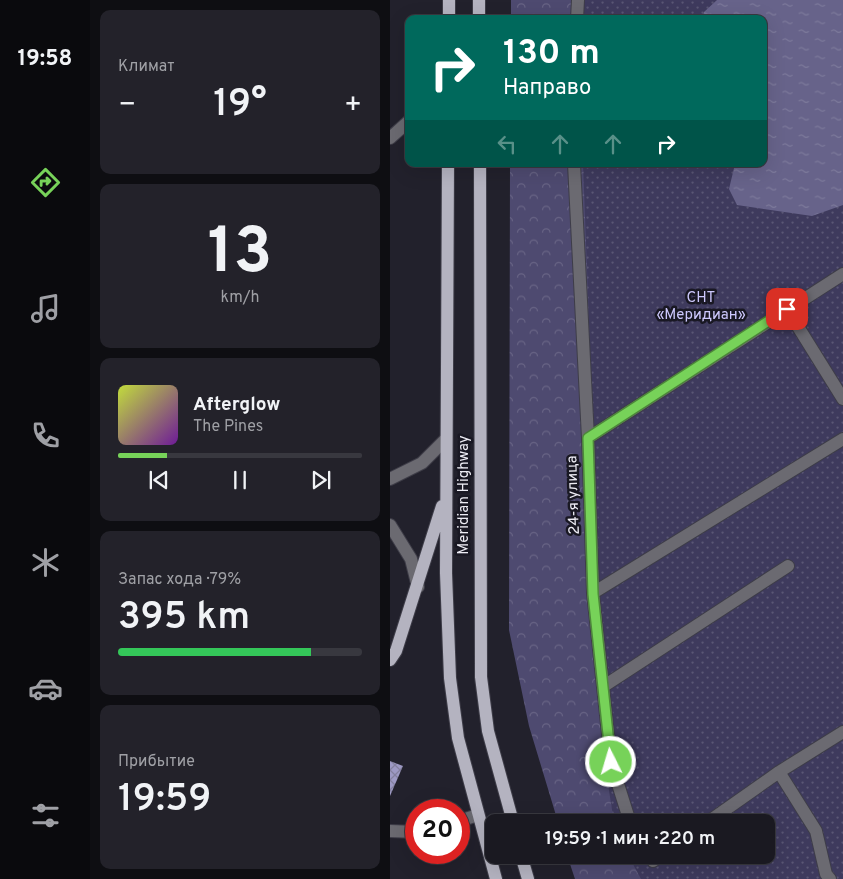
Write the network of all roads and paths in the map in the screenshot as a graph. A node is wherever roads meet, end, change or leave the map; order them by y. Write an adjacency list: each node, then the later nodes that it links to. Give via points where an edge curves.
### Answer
1 (449, 0): 4 (main road)
2 (479, 0): 5 (main road)
3 (578, 0): 6 (lane)
4 (449, 15)
5 (479, 15)
6 (577, 15)
7 (405, 125): 8 (lane)
8 (390, 138)
9 (448, 167): 16 (main road, Meridian Highway)
10 (480, 167): 28 (main road, Meridian Highway, via 481,677 488,731)
11 (574, 167): 15 (lane, 24-я улица)
12 (843, 274): 13 (lane)
13 (787, 309): 14 (lane); 15 (lane)
14 (843, 399)
15 (588, 438): 23 (lane, 24-я улица)
16 (446, 439): 18 (lane, via 422,463); 19 (main road, Meridian Highway)
17 (843, 439): 23 (lane)
18 (390, 479)
19 (446, 494): 22 (main road, Meridian Highway); 31 (main road, Meridian Highway, via 450,678 458,738)
20 (390, 525): 22 (lane, via 410,560)
21 (788, 566): 25 (lane)
22 (418, 587): 24 (main road, Meridian Highway)
23 (593, 594): 25 (lane, 24-я улица)
24 (390, 660)
25 (604, 686): 29 (lane, 24-я улица, via 611,762)
26 (843, 732): 27 (lane)
27 (779, 772): 30 (lane); 38 (lane, via 816,831)
28 (511, 814)
29 (627, 814)
30 (719, 814)
31 (478, 815): 32 (lane); 36 (main road, Meridian Highway)
32 (470, 818)
33 (390, 831): 34 (lane)
34 (405, 832)
35 (524, 864): 37 (main road)
36 (496, 879)
37 (528, 879)
38 (830, 879)

